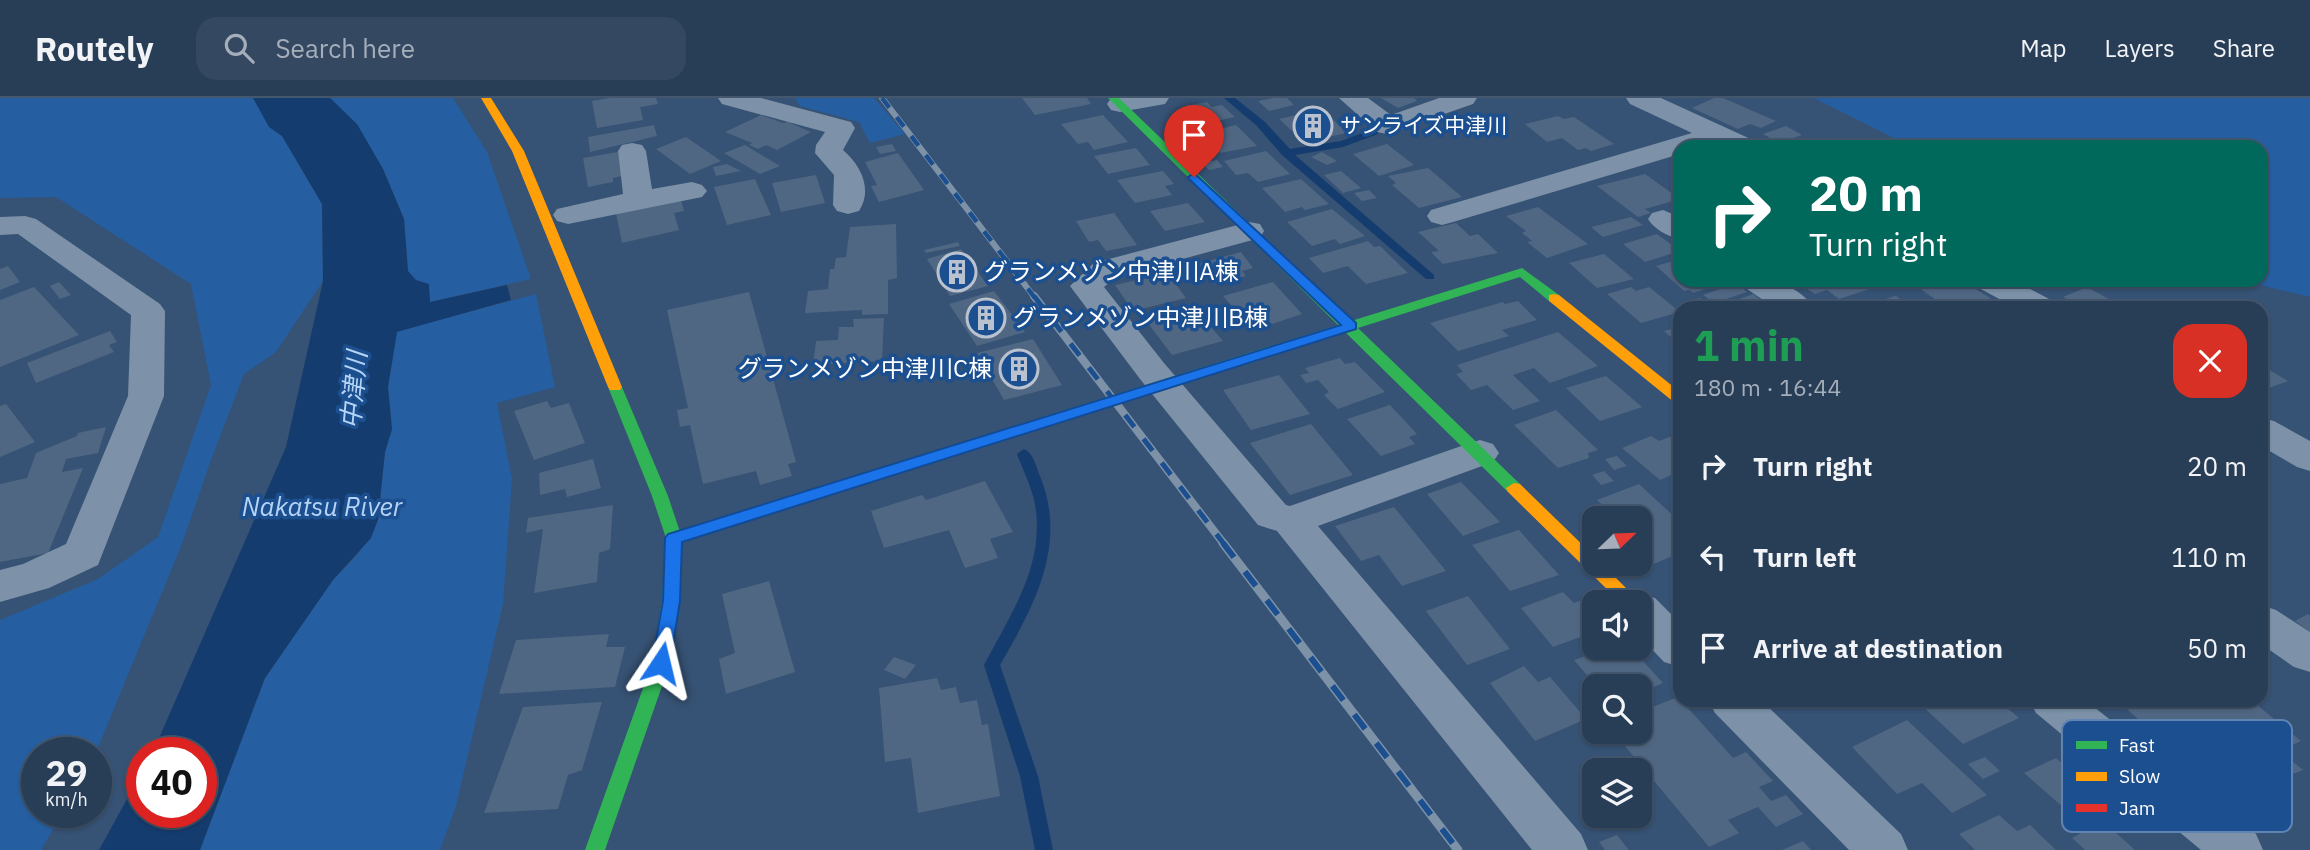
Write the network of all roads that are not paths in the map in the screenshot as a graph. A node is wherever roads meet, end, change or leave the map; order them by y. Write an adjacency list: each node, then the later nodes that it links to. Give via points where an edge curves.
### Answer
1 (486, 98): 31 (street, via 518,151)
2 (731, 98): 15 (street, via 841,128 829,153 850,174)
3 (1156, 98): 7 (street)
4 (1352, 98): 5 (street, via 1387,126)
5 (1464, 98)
6 (1639, 98): 8 (street)
7 (1116, 101): 19 (street)
8 (1718, 134): 9 (street); 10 (street)
9 (1698, 140)
10 (1730, 140)
11 (1673, 147): 17 (street)
12 (632, 151): 14 (street)
13 (692, 191): 14 (street)
14 (639, 201): 16 (street)
15 (848, 205)
16 (568, 215)
17 (1442, 216)
18 (0, 226): 32 (street, via 25,225 148,312 146,396 82,554 34,577)
19 (1249, 231): 24 (street); 25 (street, via 1105,270 1086,286)
20 (1766, 287): 22 (street)
21 (2000, 287): 23 (street)
22 (1786, 301)
23 (2027, 301)
24 (1351, 326): 25 (street); 26 (street, via 1522,272); 28 (street)
25 (1164, 385): 30 (street, via 1272,515); 31 (street)
26 (1673, 394)
27 (2268, 434): 29 (street)
28 (1480, 453): 30 (street); 33 (street)
29 (2310, 458)
30 (1291, 521): 43 (street)
31 (674, 538): 42 (street, via 671,601 661,663)
32 (0, 586)
33 (1619, 590)
34 (1652, 622): 36 (street)
35 (2268, 627): 37 (street)
36 (1673, 643)
37 (2310, 655)
38 (1738, 707): 44 (street)
39 (2061, 707): 40 (street)
40 (2077, 720)
41 (2216, 832): 45 (street)
42 (596, 850)
43 (1563, 850)
44 (1883, 850)
45 (2238, 850)

